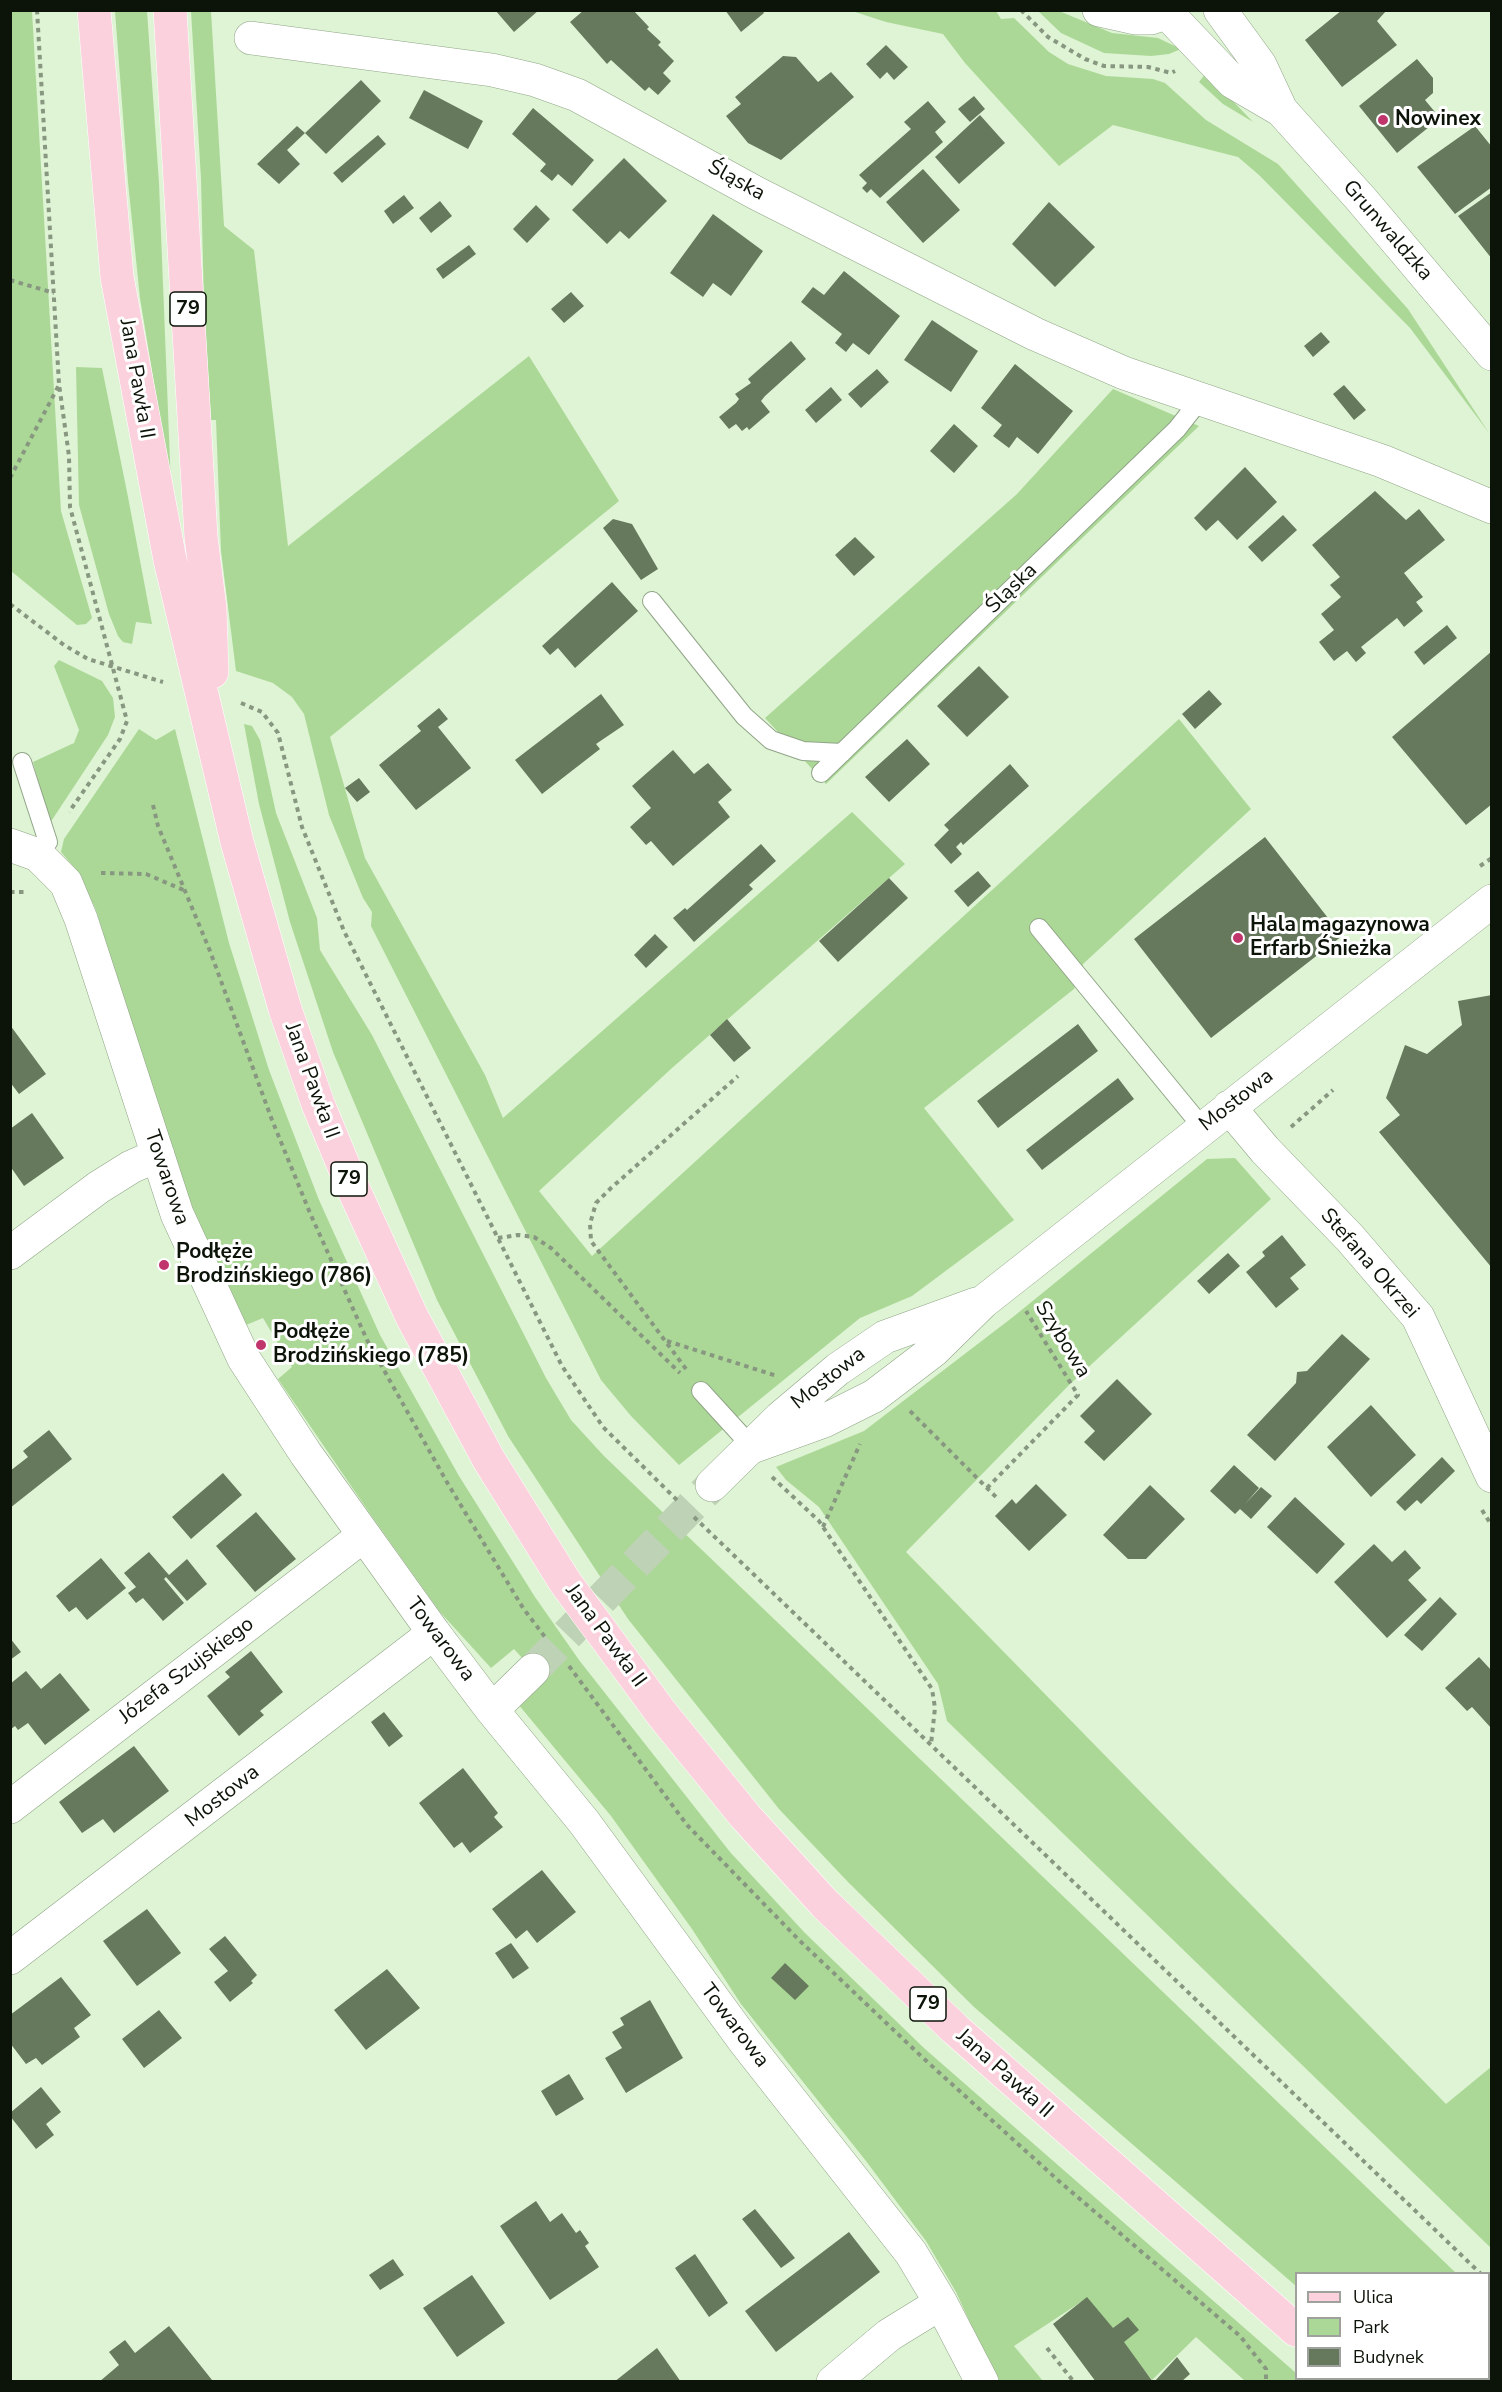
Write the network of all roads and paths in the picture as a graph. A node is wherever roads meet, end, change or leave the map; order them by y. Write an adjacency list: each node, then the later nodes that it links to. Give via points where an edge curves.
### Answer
1 (37, 10): 10 (path)
2 (94, 10): 21 (main road, Jana Pawła II / 79, via 117,277 168,550)
3 (170, 10): 21 (main road, Jana Pawła II / 79, via 201,537 210,608)
4 (1099, 10): 6 (street, via 1135,18)
5 (1221, 10): 8 (street, Grunwaldzka, via 1260,65)
6 (1170, 12): 8 (street, Grunwaldzka, via 1233,81)
7 (251, 38): 13 (street, Śląska, via 492,70 577,95 756,193 1035,334)
8 (1281, 110): 11 (street, Grunwaldzka)
9 (10, 280): 10 (path)
10 (54, 293): 12 (path)
11 (1491, 354)
12 (59, 384): 14 (path); 18 (path, via 69,456 70,507)
13 (1199, 401): 15 (street, Śląska, via 1382,461); 22 (lane, Śląska, via 1178,429)
14 (10, 478)
15 (1489, 506)
16 (652, 601): 22 (lane, via 744,716 771,740 803,751)
17 (10, 604): 18 (path, via 64,645)
18 (112, 666): 19 (path); 26 (path, via 126,728)
19 (168, 684)
20 (241, 703): 37 (path, via 262,712 278,733 302,827 344,931)
21 (214, 743): 63 (main road, Jana Pawła II / 79, via 278,986 318,1104 352,1186 417,1327 489,1460 565,1582 697,1759 832,1911 1012,2082)
22 (842, 753): 24 (lane, Śląska)
23 (22, 762): 26 (lane)
24 (821, 773)
25 (153, 805): 28 (path)
26 (32, 847): 27 (street, Towarowa)
27 (66, 883): 28 (path, via 97,872 146,874); 36 (street, Towarowa)
28 (186, 891): 54 (path, via 310,1213 367,1340)
29 (1491, 901): 33 (street, Mostowa)
30 (1039, 928): 34 (lane)
31 (738, 1076): 40 (path, via 596,1203 590,1224 591,1241)
32 (1333, 1090): 35 (path)
33 (1229, 1107): 34 (street, Mostowa); 46 (street, Stefana Okrzei, via 1418,1317)
34 (1203, 1128): 39 (street, Mostowa)
35 (1283, 1133)
36 (158, 1155): 38 (street, via 99,1187); 53 (street, Towarowa, via 177,1214 244,1359)
37 (498, 1238): 43 (path, via 534,1237 551,1248); 47 (path, via 562,1366 587,1407)
38 (10, 1253)
39 (995, 1292): 42 (street, Mostowa, via 933,1351); 45 (street, Mostowa, via 885,1337 830,1376); 49 (path, Szybowa, via 1078,1395)
40 (666, 1341): 41 (path); 43 (path)
41 (778, 1377)
42 (886, 1387): 45 (street, Mostowa, via 824,1420); 49 (path)
43 (701, 1391): 45 (lane)
44 (862, 1441): 52 (path)
45 (752, 1447): 48 (street, Mostowa); 52 (path, via 775,1482 805,1506)
46 (1491, 1476)
47 (661, 1485)
48 (712, 1485)
49 (987, 1488): 50 (path)
50 (997, 1498)
51 (698, 1520): 58 (path)
52 (823, 1527): 58 (path, via 932,1689 935,1708)
53 (363, 1536): 55 (street, Towarowa); 59 (street, Józefa Szujskiego)
54 (523, 1608)
55 (434, 1633): 57 (street, Towarowa); 60 (street, Mostowa)
56 (533, 1670): 57 (street)
57 (492, 1710): 62 (street, Towarowa, via 584,1822 745,2042 911,2253)
58 (931, 1744): 61 (path)
59 (10, 1807)
60 (10, 1959)
61 (1479, 2272)
62 (941, 2302): 65 (street, via 889,2336); 66 (street, Towarowa)
63 (1295, 2329)
64 (1047, 2348): 67 (path)
65 (833, 2382)
66 (982, 2382)
67 (1074, 2382)

